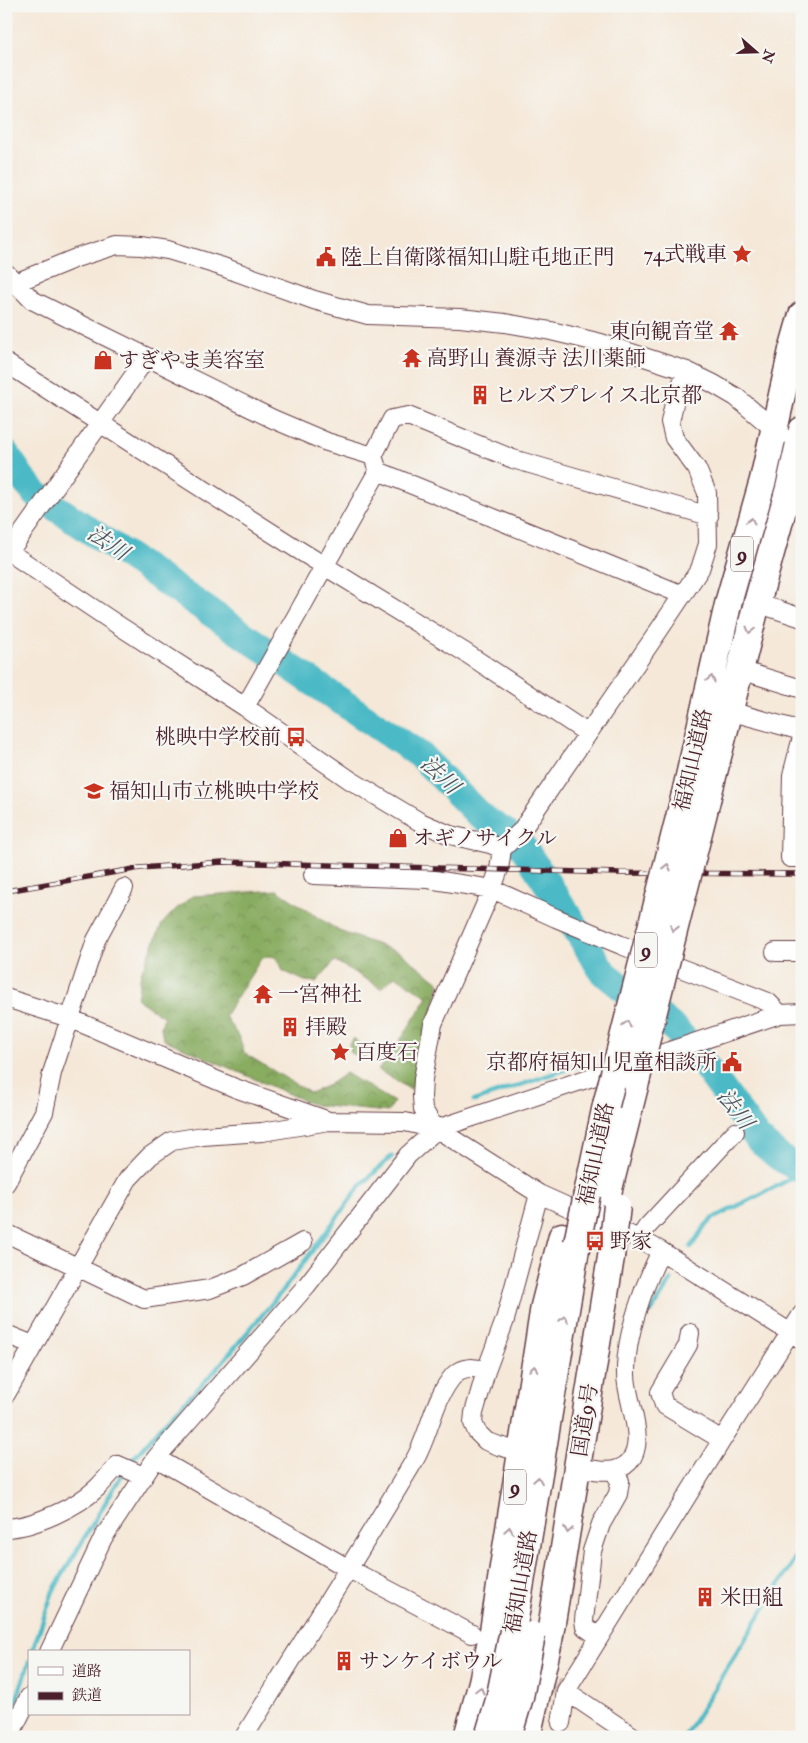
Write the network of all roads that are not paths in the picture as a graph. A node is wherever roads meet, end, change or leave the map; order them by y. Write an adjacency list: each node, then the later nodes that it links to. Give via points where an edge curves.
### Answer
1 (9, 282): 3 (street, via 32,300); 5 (street, via 117,245 142,246 194,257 314,300 368,314 460,318 551,331)
2 (802, 315): 7 (highway, 福知山道路 / 9)
3 (147, 357): 6 (street); 9 (street)
4 (6, 363): 6 (street)
5 (686, 371): 7 (street, via 736,397); 10 (street, via 670,422 674,438 697,469 704,485)
6 (101, 424): 11 (street); 12 (street)
7 (773, 429): 8 (street); 23 (highway, 福知山道路 / 9, one-way to 7, via 729,600 763,480)
8 (801, 443): 14 (highway, 福知山道路 / 9)
9 (376, 464): 10 (street, via 392,418 408,416 513,459); 12 (street); 13 (street)
10 (708, 516): 13 (street, via 708,544 700,569)
11 (7, 551): 18 (street)
12 (326, 566): 18 (street); 21 (street, via 466,652)
13 (684, 595): 21 (street)
14 (757, 603): 15 (street); 16 (highway, 福知山道路 / 9, one-way to 16)
15 (802, 618)
16 (740, 670): 17 (street); 19 (highway, 福知山道路 / 9)
17 (802, 689)
18 (245, 707): 24 (street, via 350,780 420,822 450,835)
19 (729, 711): 20 (street); 23 (highway, 福知山道路 / 9)
20 (802, 731)
21 (588, 733): 24 (street, via 521,831)
22 (802, 737): 25 (street, via 792,775 790,858)
23 (696, 795): 35 (highway, 福知山道路 / 9, one-way to 35, bridge); 39 (highway, 福知山道路 / 9, one-way to 23, bridge)
24 (504, 847): 28 (street)
25 (802, 858)
26 (313, 875): 28 (street, via 428,879)
27 (124, 888): 34 (street, via 96,940)
28 (492, 889): 33 (street, via 583,930 768,1002); 37 (street, via 433,1024 422,1097 423,1109)
29 (776, 952): 30 (street)
30 (802, 952)
31 (6, 998): 34 (street)
32 (802, 1012): 33 (street)
33 (780, 1014): 37 (street)
34 (69, 1018): 36 (street, via 235,1088); 40 (street, via 44,1112)
35 (634, 1091): 42 (highway, 国道9号 / 9)
36 (329, 1121): 37 (street, via 405,1122); 48 (street, via 172,1141 150,1156 128,1179)
37 (437, 1129): 41 (street); 58 (street, via 408,1155 307,1285)
38 (735, 1132): 44 (street)
39 (600, 1134): 42 (highway, 国道9号 / 9)
40 (6, 1183)
41 (539, 1194): 44 (street); 54 (street, via 505,1320)
42 (596, 1198): 46 (highway, 国道9号 / 9); 46 (highway, 国道9号 / 9, bridge)
43 (6, 1233): 48 (street)
44 (639, 1239): 47 (street)
45 (302, 1242): 48 (street, via 243,1276 210,1288 144,1299)
46 (587, 1247): 57 (highway, 国道9号 / 9, one-way to 46, via 544,1306); 59 (highway, 国道9号 / 9); 64 (highway, 福知山道路 / 9)
47 (661, 1251): 52 (street); 61 (street, via 651,1271 628,1341 626,1374 628,1398 638,1432 636,1449 629,1462)
48 (78, 1267): 53 (street)
49 (802, 1314): 52 (street)
50 (690, 1333): 56 (street, via 688,1345 660,1392 664,1405)
51 (6, 1334): 53 (street)
52 (796, 1336): 56 (street)
53 (33, 1345): 55 (street)
54 (486, 1371): 57 (street, via 474,1413 477,1432 486,1441); 63 (street, via 466,1368 455,1374 439,1400 417,1456)
55 (6, 1394)
56 (722, 1440): 66 (street)
57 (521, 1452): 73 (highway, 国道9号 / 9, one-way to 57, via 493,1631)
58 (156, 1458): 60 (street); 63 (street)
59 (578, 1467): 61 (street); 76 (highway, 国道9号 / 9, one-way to 76, via 549,1641)
60 (132, 1471): 62 (street, via 118,1465 96,1489 62,1512 21,1527); 67 (street)
61 (614, 1472): 66 (street, via 620,1481 618,1494 601,1524 592,1551 584,1620 585,1627)
62 (6, 1528)
63 (349, 1569): 65 (street); 72 (street)
64 (522, 1633): 74 (highway, 福知山道路 / 9, bridge); 75 (highway, 福知山道路 / 9, bridge, via 520,1698)
65 (472, 1634)
66 (599, 1637): 68 (street)
67 (50, 1650)
68 (566, 1691): 70 (street); 77 (street)
69 (28, 1699): 71 (street)
70 (561, 1723)
71 (9, 1737)
72 (244, 1737)
73 (468, 1737)
74 (488, 1737)
75 (508, 1737)
76 (527, 1737)
77 (634, 1737)

